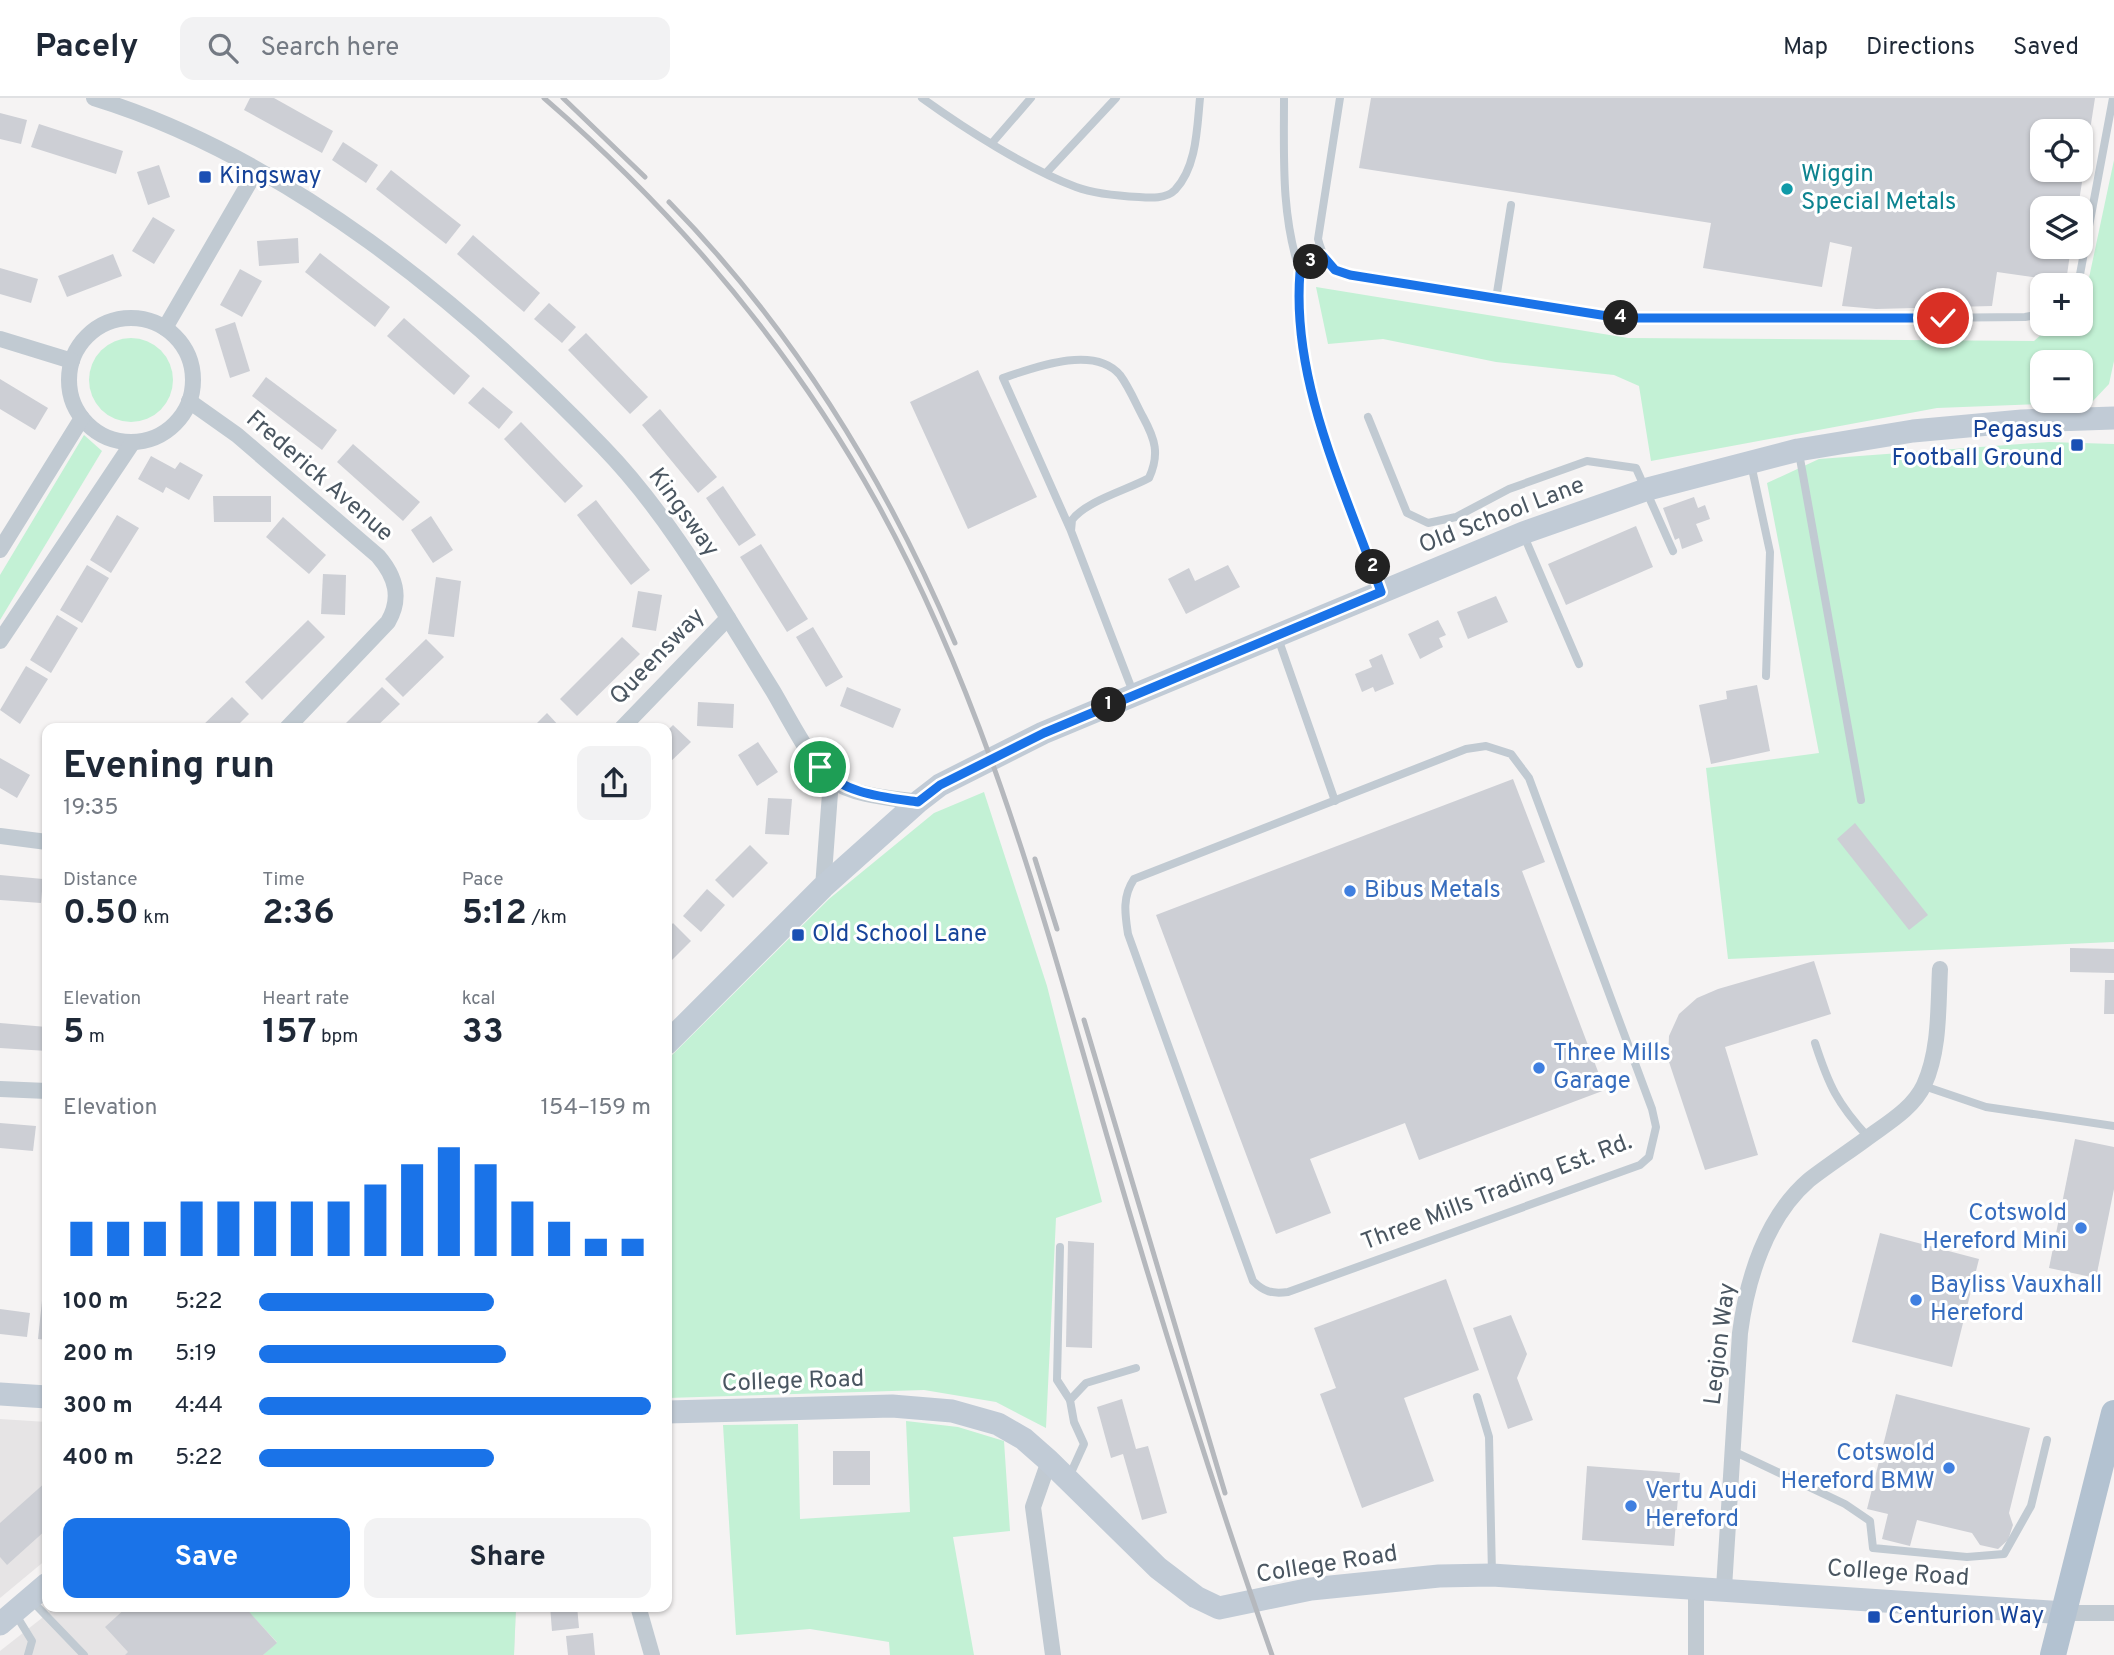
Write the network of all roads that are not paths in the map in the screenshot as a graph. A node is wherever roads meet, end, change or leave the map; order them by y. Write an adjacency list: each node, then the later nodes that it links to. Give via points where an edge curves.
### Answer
1 (94, 98): 10 (street, Kingsway, via 144,113)
2 (922, 98): 9 (lane)
3 (1031, 98): 9 (lane)
4 (1116, 98): 11 (lane)
5 (1200, 98): 11 (lane, via 1194,152 1174,191 1157,198 1121,196 1077,187)
6 (1284, 98): 14 (lane, via 1284,207)
7 (1340, 98): 13 (lane, via 1319,225)
8 (2113, 98): 15 (lane)
9 (992, 143): 11 (lane)
10 (256, 171): 18 (street); 34 (street, Kingsway, via 299,194 395,261 553,398 646,498)
11 (1047, 172)
12 (1511, 205): 16 (lane)
13 (1323, 256): 14 (lane); 16 (lane, via 1335,270 1350,275)
14 (1300, 272): 33 (lane, via 1302,350 1324,433)
15 (2080, 273)
16 (1496, 299): 17 (lane, via 1620,318)
17 (2030, 316)
18 (165, 328): 20 (street, via 136,318 117,319 88,335); 21 (street, via 182,344 191,363)
19 (0, 339): 20 (street)
20 (72, 361): 23 (street, via 72,399)
21 (189, 401): 25 (street, via 167,430); 40 (street, Frederick Avenue, via 237,435 391,571 396,608 388,622)
22 (1368, 417): 28 (lane, via 1407,513 1428,523 1456,517 1509,489 1587,461 1636,468)
23 (82, 418): 25 (street, via 101,434); 31 (street)
24 (2114, 418): 26 (street, Old School Lane, via 1913,431)
25 (133, 442): 36 (street)
26 (1798, 450): 27 (street, Old School Lane); 43 (lane)
27 (1751, 461): 28 (street, Old School Lane); 38 (lane, via 1770,552)
28 (1648, 489): 30 (street, Old School Lane); 32 (lane)
29 (1071, 531): 29 (lane, via 1072,520 1090,504 1149,478 1156,456 1155,439 1121,376 1111,367 1056,360 1003,378); 39 (lane)
30 (1522, 533): 33 (street, Old School Lane); 37 (lane)
31 (0, 550)
32 (1673, 551)
33 (1381, 592): 35 (street, Old School Lane)
34 (728, 618): 41 (street, Queensway); 42 (street, Kingsway)
35 (1277, 635): 39 (street, Old School Lane); 44 (lane)
36 (0, 641)
37 (1579, 664)
38 (1766, 676)
39 (1134, 695): 45 (street, Old School Lane, via 954,777)
40 (292, 723)
41 (627, 723)
42 (831, 780): 45 (street, via 871,794); 48 (street)
43 (1861, 800)
44 (1335, 801): 44 (lane, Three Mills Trading Est. Rd., via 1466,749 1499,749 1521,764 1656,1127 1649,1157 1640,1165 1274,1294 1253,1281 1128,934 1125,900 1134,879)
45 (918, 802): 48 (street, Old School Lane)
46 (0, 836): 47 (street)
47 (42, 841)
48 (823, 887): 50 (street, Old School Lane)
49 (1940, 969): 52 (street, Legion Way, via 1935,1045)
50 (672, 1038)
51 (1815, 1043): 56 (lane, via 1830,1089)
52 (1924, 1086): 55 (lane, via 1986,1107); 56 (street, Legion Way, via 1904,1111)
53 (0, 1089): 54 (street)
54 (42, 1091)
55 (2114, 1126)
56 (1868, 1137): 66 (street, Legion Way, via 1807,1182 1779,1217 1754,1266 1742,1322)
57 (1060, 1247): 62 (lane, via 1057,1380)
58 (1136, 1368): 62 (lane, via 1086,1383)
59 (0, 1394): 60 (street)
60 (42, 1397)
61 (1477, 1397): 69 (lane, via 1489,1437)
62 (1070, 1400): 68 (lane, via 1084,1444)
63 (672, 1412): 67 (street, College Road, via 892,1406 951,1411 998,1424)
64 (2114, 1413): 74 (main road)
65 (2047, 1440): 66 (lane, via 2031,1506 2004,1554 1967,1556 1873,1548 1870,1521 1845,1504)
66 (1733, 1451): 71 (street, Legion Way)
67 (1049, 1461): 68 (street, College Road); 79 (street, via 1033,1507)
68 (1068, 1480): 69 (street, College Road, via 1158,1568 1208,1604 1228,1608 1311,1589)
69 (1492, 1575): 70 (street, College Road)
70 (1696, 1587): 71 (street, College Road); 80 (street)
71 (1724, 1588): 74 (street, College Road)
72 (23, 1605): 76 (lane, via 32,1642); 77 (lane)
73 (640, 1612): 78 (street)
74 (2065, 1613): 75 (street); 81 (main road)
75 (2114, 1613)
76 (28, 1655)
77 (84, 1655)
78 (652, 1655)
79 (1053, 1655)
80 (1696, 1655)
81 (2053, 1655)

